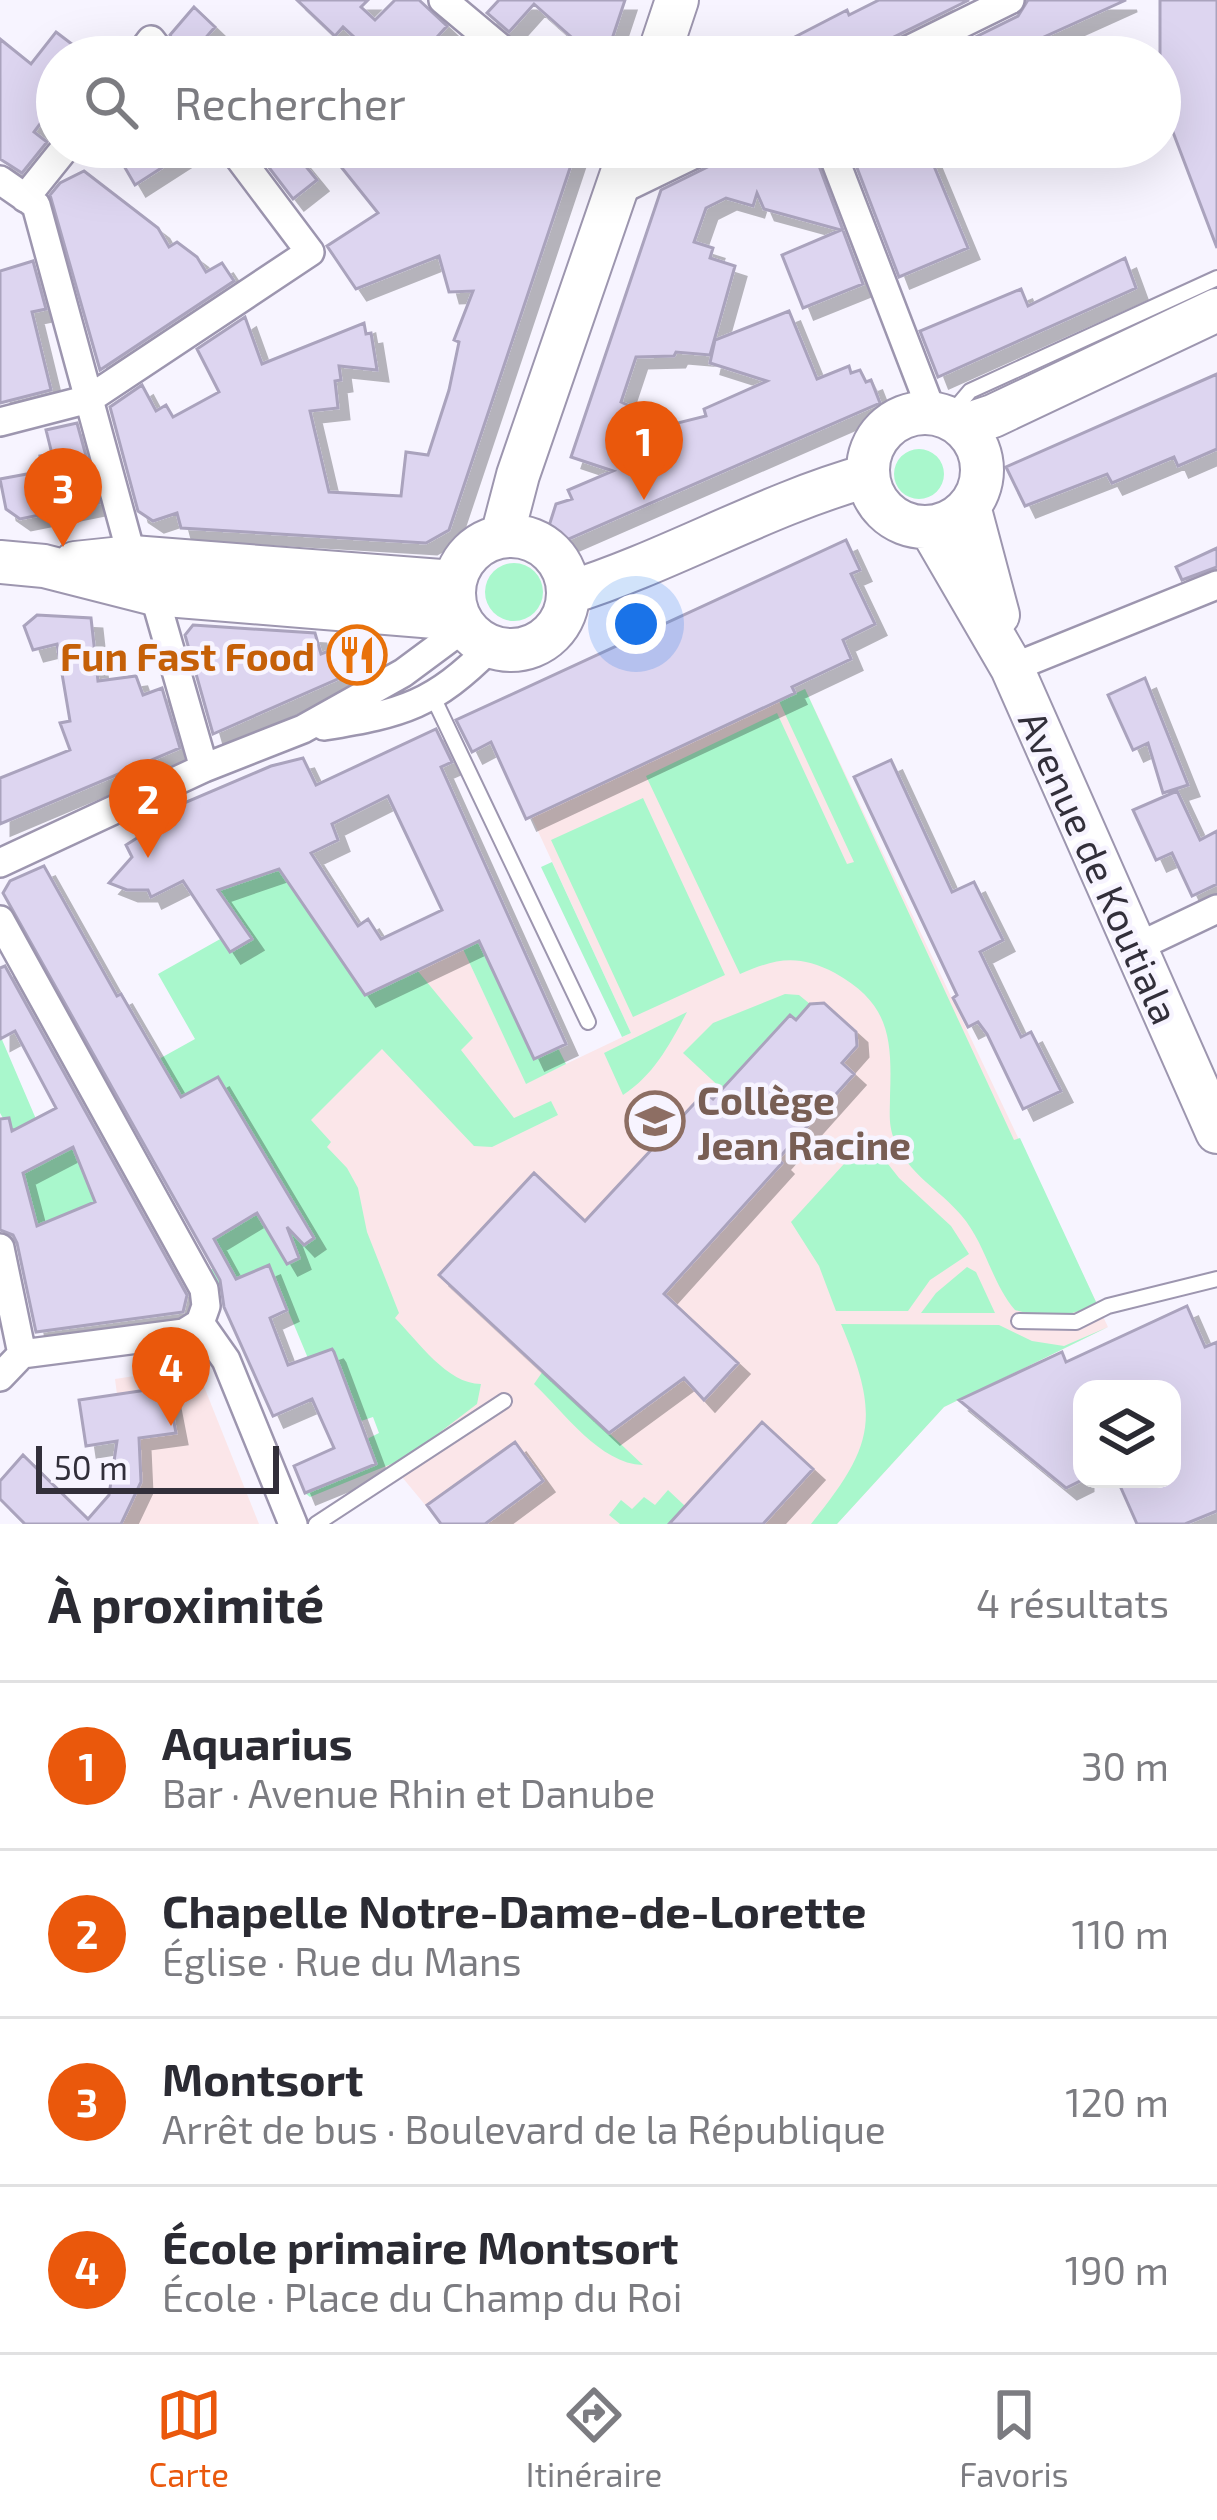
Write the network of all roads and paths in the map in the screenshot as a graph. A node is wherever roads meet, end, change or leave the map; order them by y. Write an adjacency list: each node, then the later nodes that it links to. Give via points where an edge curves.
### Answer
1 (443, 0): 4 (street)
2 (677, 0): 5 (main road)
3 (1010, 0): 6 (street)
4 (486, 36)
5 (665, 36)
6 (937, 36)
7 (49, 168): 12 (street)
8 (247, 168): 16 (street, via 310,252)
9 (630, 168): 22 (main road)
10 (839, 168): 18 (street)
11 (0, 180): 12 (street)
12 (25, 198): 16 (street, via 35,205)
13 (1217, 278): 18 (lane, via 970,391)
14 (1217, 310): 18 (main road)
15 (1217, 334): 18 (main road, via 1010,432)
16 (89, 398): 17 (street); 23 (street)
17 (0, 422)
18 (956, 427): 19 (main road, via 898,418 874,442); 20 (main road, via 982,473)
19 (867, 476): 21 (main road, via 889,514); 27 (main road)
20 (969, 506): 21 (main road); 30 (main road, Avenue de Koutiala)
21 (930, 527): 30 (main road, Avenue de Koutiala)
22 (502, 536): 27 (main road, via 540,543 565,573); 29 (main road, via 466,557)
23 (132, 557): 25 (main road); 29 (main road)
24 (0, 562): 25 (main road)
25 (44, 566): 28 (main road)
26 (1217, 585): 30 (street)
27 (568, 593): 29 (main road, via 556,627 527,648)
28 (154, 595): 29 (main road); 33 (street)
29 (467, 619): 31 (street, via 456,682); 32 (street, via 403,673)
30 (1012, 668): 37 (main road, Avenue de Koutiala)
31 (433, 697): 32 (street, via 390,715); 38 (lane)
32 (303, 729): 33 (street)
33 (204, 768): 34 (street)
34 (0, 863)
35 (1217, 910): 37 (street)
36 (0, 920): 43 (street, via 204,1289)
37 (1135, 948): 39 (main road, Avenue de Koutiala)
38 (588, 1022)
39 (1217, 1132)
40 (0, 1248): 44 (street)
41 (1217, 1279): 42 (lane, via 1076,1322)
42 (1019, 1321)
43 (200, 1323): 44 (street, via 184,1334); 47 (street, via 226,1360)
44 (11, 1350): 45 (street)
45 (0, 1377)
46 (504, 1401): 48 (lane)
47 (293, 1524)
48 (316, 1524)

